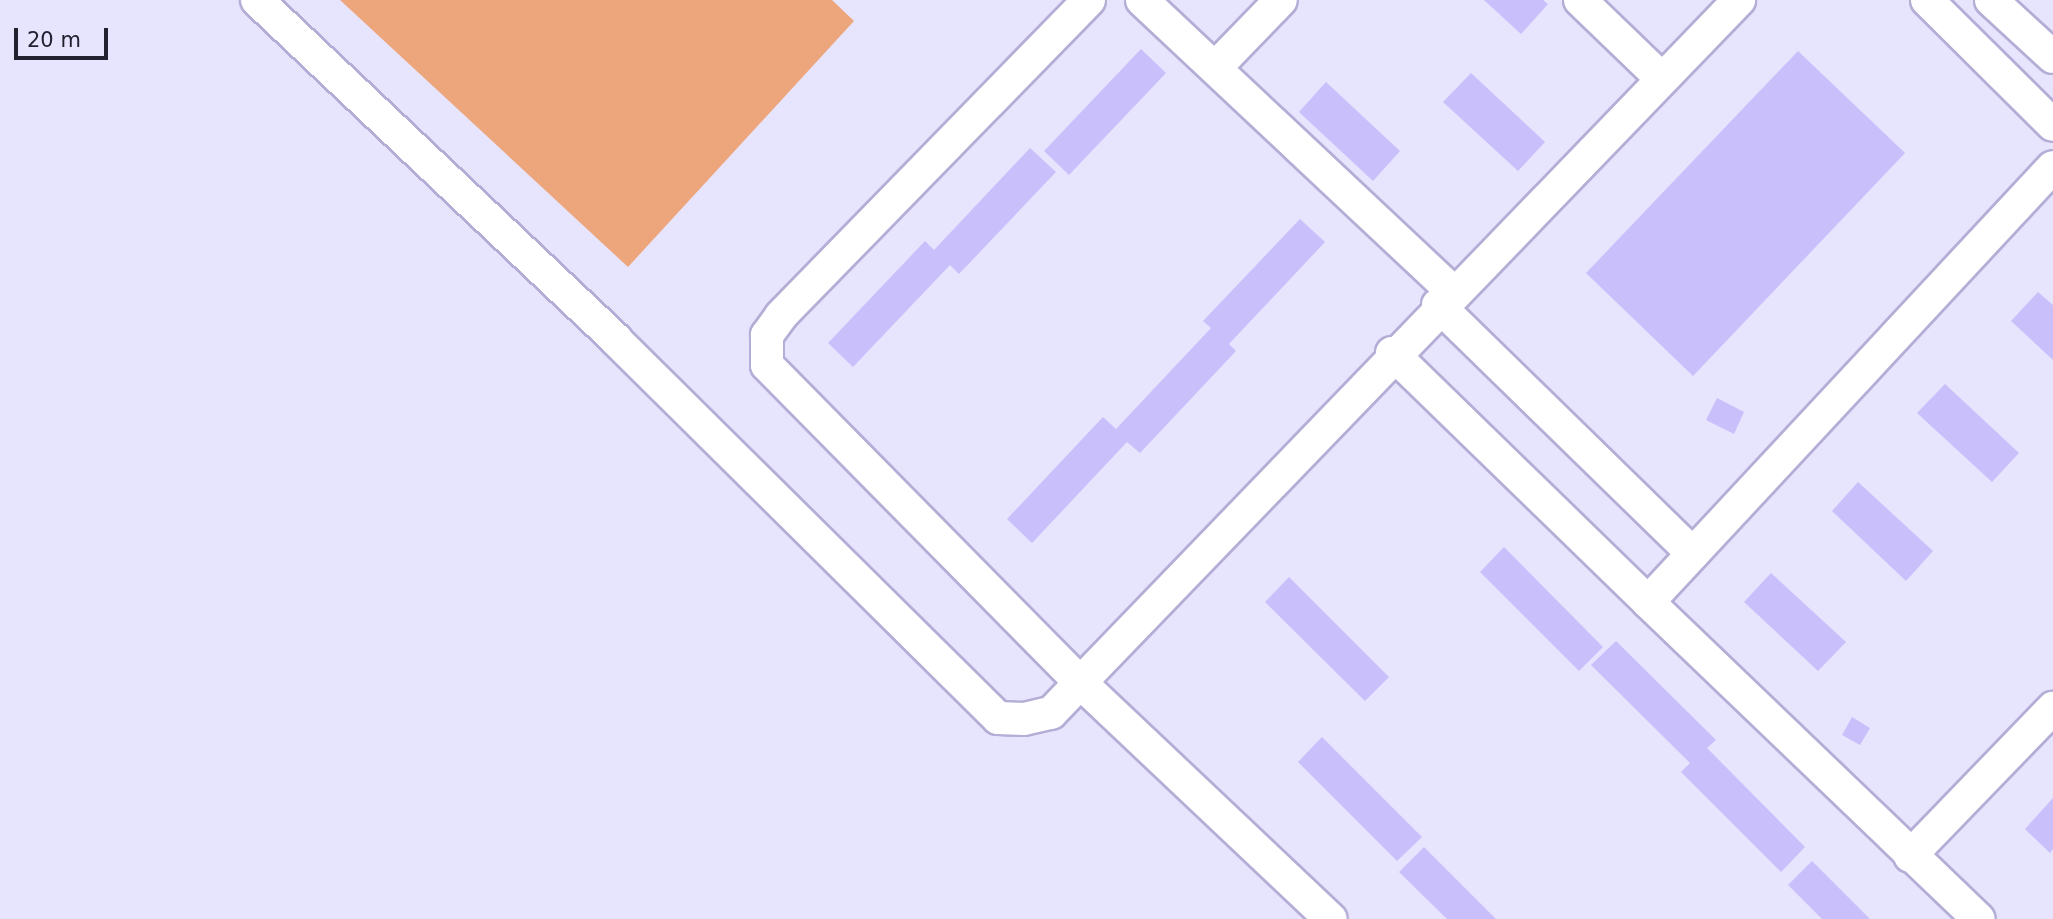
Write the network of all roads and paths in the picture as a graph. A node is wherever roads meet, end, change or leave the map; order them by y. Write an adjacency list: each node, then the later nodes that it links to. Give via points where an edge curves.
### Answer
1 (257, 0): 18 (street, via 616,340 998,718 1051,713)
2 (1089, 0): 18 (street, via 767,335 767,365 785,385)
3 (1142, 0): 10 (street)
4 (1281, 0): 10 (street)
5 (1580, 0): 11 (street)
6 (1739, 0): 11 (street)
7 (1927, 0): 12 (street)
8 (1991, 0): 9 (street)
9 (2053, 57)
10 (1216, 67): 14 (street)
11 (1661, 78): 14 (street)
12 (2053, 125)
13 (2053, 167): 16 (street)
14 (1445, 298): 15 (street); 16 (street)
15 (1392, 354): 17 (street); 18 (street)
16 (1693, 554): 17 (street)
17 (1648, 602): 20 (street)
18 (1080, 682): 21 (street)
19 (2053, 708): 20 (street)
20 (1910, 856): 22 (street)
21 (1331, 919)
22 (1978, 919)

